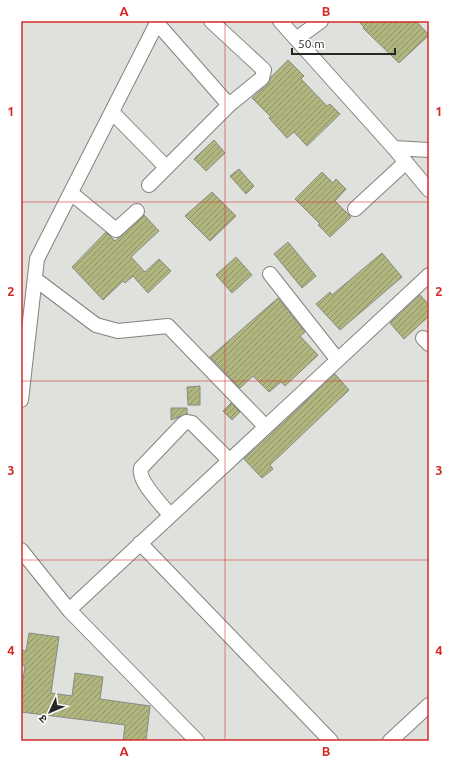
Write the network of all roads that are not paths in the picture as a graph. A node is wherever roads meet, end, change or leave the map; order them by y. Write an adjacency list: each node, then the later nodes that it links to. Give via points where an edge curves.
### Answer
1 (211, 21): 6 (street, via 264,70 262,78)
2 (280, 21): 5 (street)
3 (321, 21): 5 (street)
4 (158, 22): 6 (street); 7 (street)
5 (296, 39): 8 (street)
6 (229, 105): 11 (street)
7 (112, 112): 11 (street); 14 (street)
8 (394, 148): 9 (street); 10 (street)
9 (429, 150)
10 (406, 162): 13 (street); 15 (street)
11 (166, 167): 12 (street)
12 (149, 185)
13 (429, 190)
14 (71, 193): 16 (street, via 116,230); 19 (street, via 37,259)
15 (354, 209)
16 (138, 211)
17 (270, 274): 20 (street)
18 (429, 275): 20 (street)
19 (34, 279): 21 (street); 22 (street, via 96,325 118,330 168,326)
20 (337, 359): 22 (street)
21 (21, 400)
22 (265, 426): 23 (street)
23 (229, 460): 24 (street); 24 (street, via 192,423 182,424 140,471 141,479)
24 (170, 515): 25 (street)
25 (140, 543): 27 (street); 30 (street)
26 (21, 550): 27 (street)
27 (69, 610): 29 (street)
28 (429, 705): 31 (street)
29 (197, 741)
30 (331, 741)
31 (390, 741)

